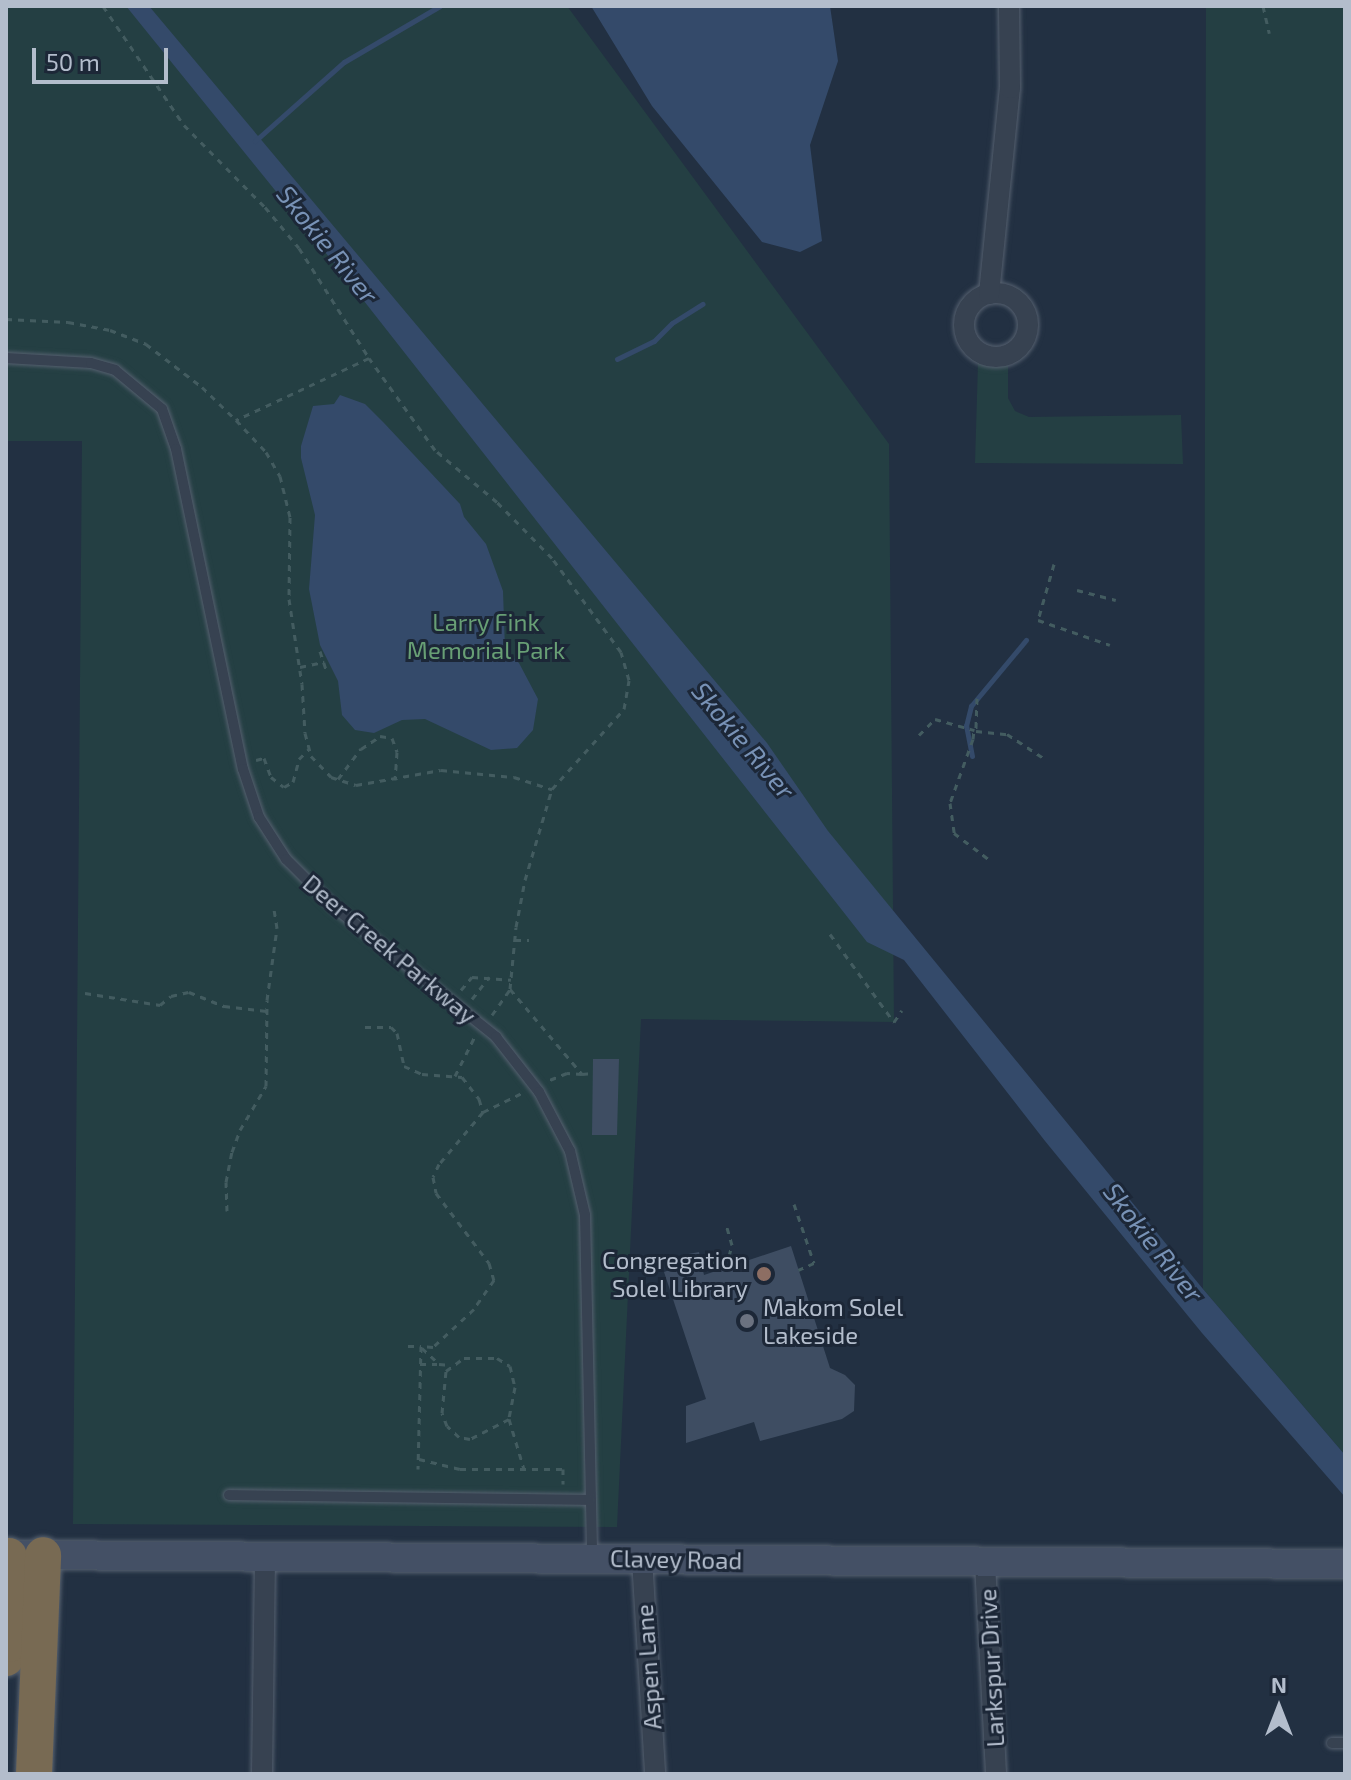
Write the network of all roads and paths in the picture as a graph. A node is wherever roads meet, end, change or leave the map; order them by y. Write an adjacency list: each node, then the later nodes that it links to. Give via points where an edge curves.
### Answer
1 (103, 6): 8 (path, via 184,125 299,248)
2 (1009, 6): 5 (street, via 1010,88)
3 (1263, 6): 4 (path)
4 (1269, 33)
5 (989, 294)
6 (6, 319): 9 (path, via 68,322 146,344)
7 (6, 358): 23 (lane, Deer Creek Parkway, via 103,367 134,382 162,409 176,449)
8 (369, 358): 9 (path); 26 (path, via 435,450 552,558 621,652 629,680 624,709)
9 (236, 420): 16 (path, via 280,476 290,517 289,599)
10 (1054, 564): 13 (path, via 1038,620)
11 (1077, 590): 12 (path)
12 (1116, 600)
13 (1110, 645)
14 (320, 651): 15 (path)
15 (324, 662): 16 (path); 17 (path)
16 (300, 667): 21 (path)
17 (327, 673)
18 (977, 698): 19 (path)
19 (976, 731): 20 (path, via 935,719); 22 (path, via 1007,734); 27 (path, bridge, via 950,803 954,833)
20 (919, 735)
21 (309, 749): 23 (path, via 299,759 293,782 284,787 271,777 264,758); 24 (path)
22 (1045, 759)
23 (242, 764): 36 (lane, Deer Creek Parkway, via 259,817 286,859 334,907)
24 (338, 779): 25 (path, via 356,785); 25 (path, via 361,749 380,736 392,738 397,752)
25 (395, 780): 26 (path, via 441,770 481,772)
26 (552, 789): 30 (path, via 525,880)
27 (991, 861)
28 (274, 910): 39 (path, via 277,928)
29 (830, 934): 38 (path, via 894,1022)
30 (515, 940): 31 (path); 33 (path)
31 (529, 940)
32 (489, 977): 33 (path); 36 (path, via 472,977); 37 (path)
33 (511, 980): 34 (path)
34 (510, 989): 41 (path); 43 (path)
35 (85, 993): 39 (path, via 160,1005 189,992 224,1006)
36 (452, 1002): 37 (lane, Deer Creek Parkway)
37 (462, 1010): 41 (lane, Deer Creek Parkway)
38 (902, 1010)
39 (267, 1011): 48 (path, via 266,1086 232,1152)
40 (365, 1027): 44 (path, via 391,1027 397,1033 404,1066 422,1074)
41 (483, 1027): 44 (path); 45 (lane, Deer Creek Parkway)
42 (593, 1073): 43 (path)
43 (582, 1074): 45 (path, via 567,1073)
44 (455, 1076): 46 (path, via 472,1088)
45 (535, 1086): 46 (path); 63 (lane, Deer Creek Parkway, via 570,1151 585,1215)
46 (483, 1112): 53 (path, via 433,1177 436,1193 489,1263 494,1280 474,1309 433,1347)
47 (794, 1204): 51 (path, via 814,1263)
48 (227, 1211)
49 (727, 1227): 50 (path, via 729,1256)
50 (702, 1267)
51 (798, 1270)
52 (408, 1346): 53 (path)
53 (421, 1346): 54 (path); 55 (path)
54 (420, 1364): 55 (path); 58 (path)
55 (439, 1364): 56 (path)
56 (451, 1365): 57 (path, via 464,1358 497,1358 510,1366 515,1387); 57 (path, via 442,1413 447,1426 470,1439)
57 (509, 1419): 60 (path)
58 (419, 1459): 59 (path); 60 (path, via 460,1469)
59 (418, 1469)
60 (524, 1469): 61 (path, via 563,1469)
61 (563, 1488)
62 (229, 1495): 63 (lane)
63 (590, 1500): 66 (lane, Deer Creek Parkway)
64 (19, 1555): 65 (main road, Clavey Road); 70 (highway); 73 (highway)
65 (265, 1556): 66 (main road, Clavey Road); 74 (street)
66 (592, 1558): 67 (main road, Clavey Road)
67 (642, 1559): 68 (main road, Clavey Road); 75 (street, Aspen Lane)
68 (985, 1563): 69 (main road, Clavey Road); 76 (street, Larkspur Drive)
69 (1345, 1564)
70 (7, 1642)
71 (1332, 1743): 72 (lane)
72 (1345, 1743)
73 (34, 1774)
74 (262, 1774)
75 (655, 1774)
76 (996, 1774)

